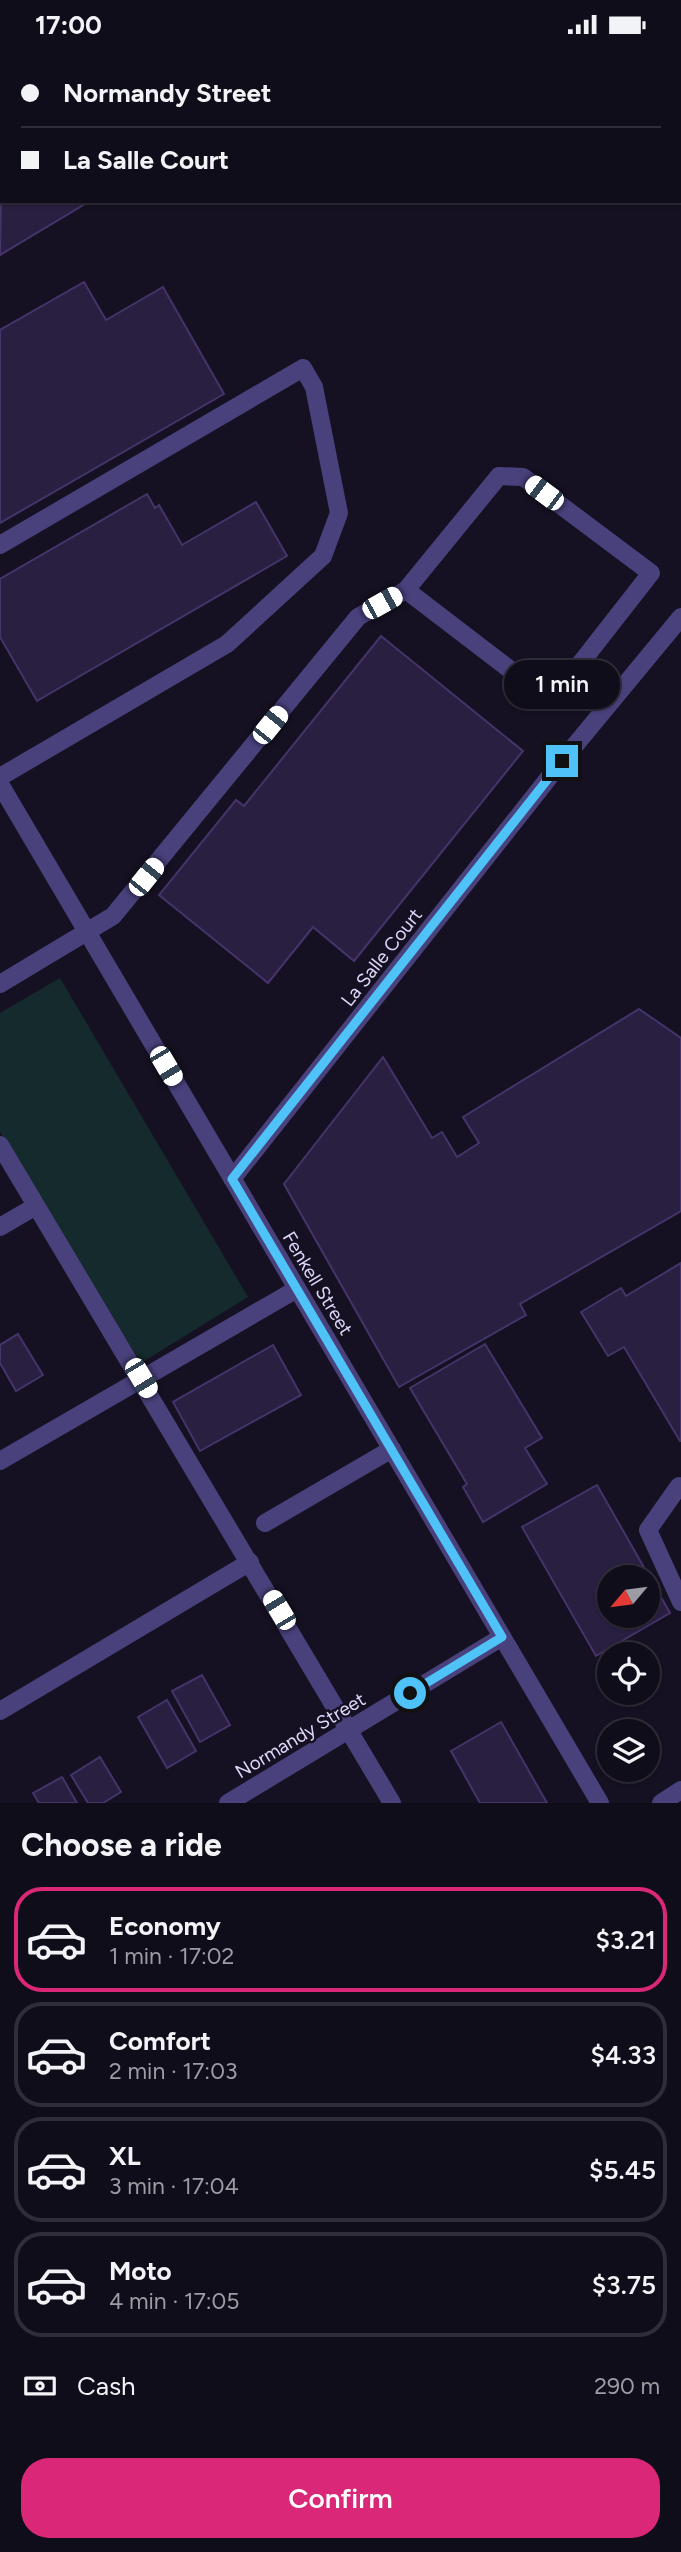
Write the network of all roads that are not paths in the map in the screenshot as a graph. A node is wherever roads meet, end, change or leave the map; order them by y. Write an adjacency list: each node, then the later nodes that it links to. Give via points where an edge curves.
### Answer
1 (0, 545): 4 (street, via 303,368 314,387 339,513 323,556 227,644)
2 (406, 590): 2 (street, via 499,476 523,477 651,573 551,701); 6 (street, via 358,617 113,916)
3 (681, 617): 9 (street, La Salle Court)
4 (0, 777)
5 (0, 784): 6 (street, Fenkell Street)
6 (87, 931): 7 (street); 9 (street, Fenkell Street)
7 (0, 984)
8 (0, 1145): 10 (street)
9 (232, 1179): 12 (street, Fenkell Street)
10 (36, 1206): 11 (street); 13 (street)
11 (0, 1227)
12 (297, 1289): 13 (street); 14 (street, Fenkell Street)
13 (141, 1378): 15 (street); 18 (street)
14 (392, 1449): 17 (street); 20 (street, Fenkell Street)
15 (0, 1461)
16 (679, 1486): 19 (street, via 648,1530)
17 (265, 1523)
18 (250, 1562): 21 (street); 22 (street)
19 (681, 1602)
20 (502, 1637): 22 (street, Normandy Street); 26 (street, Fenkell Street)
21 (0, 1711)
22 (349, 1730): 24 (street, Normandy Street); 25 (street)
23 (681, 1790): 27 (street)
24 (228, 1803)
25 (392, 1803)
26 (600, 1803)
27 (661, 1803)

